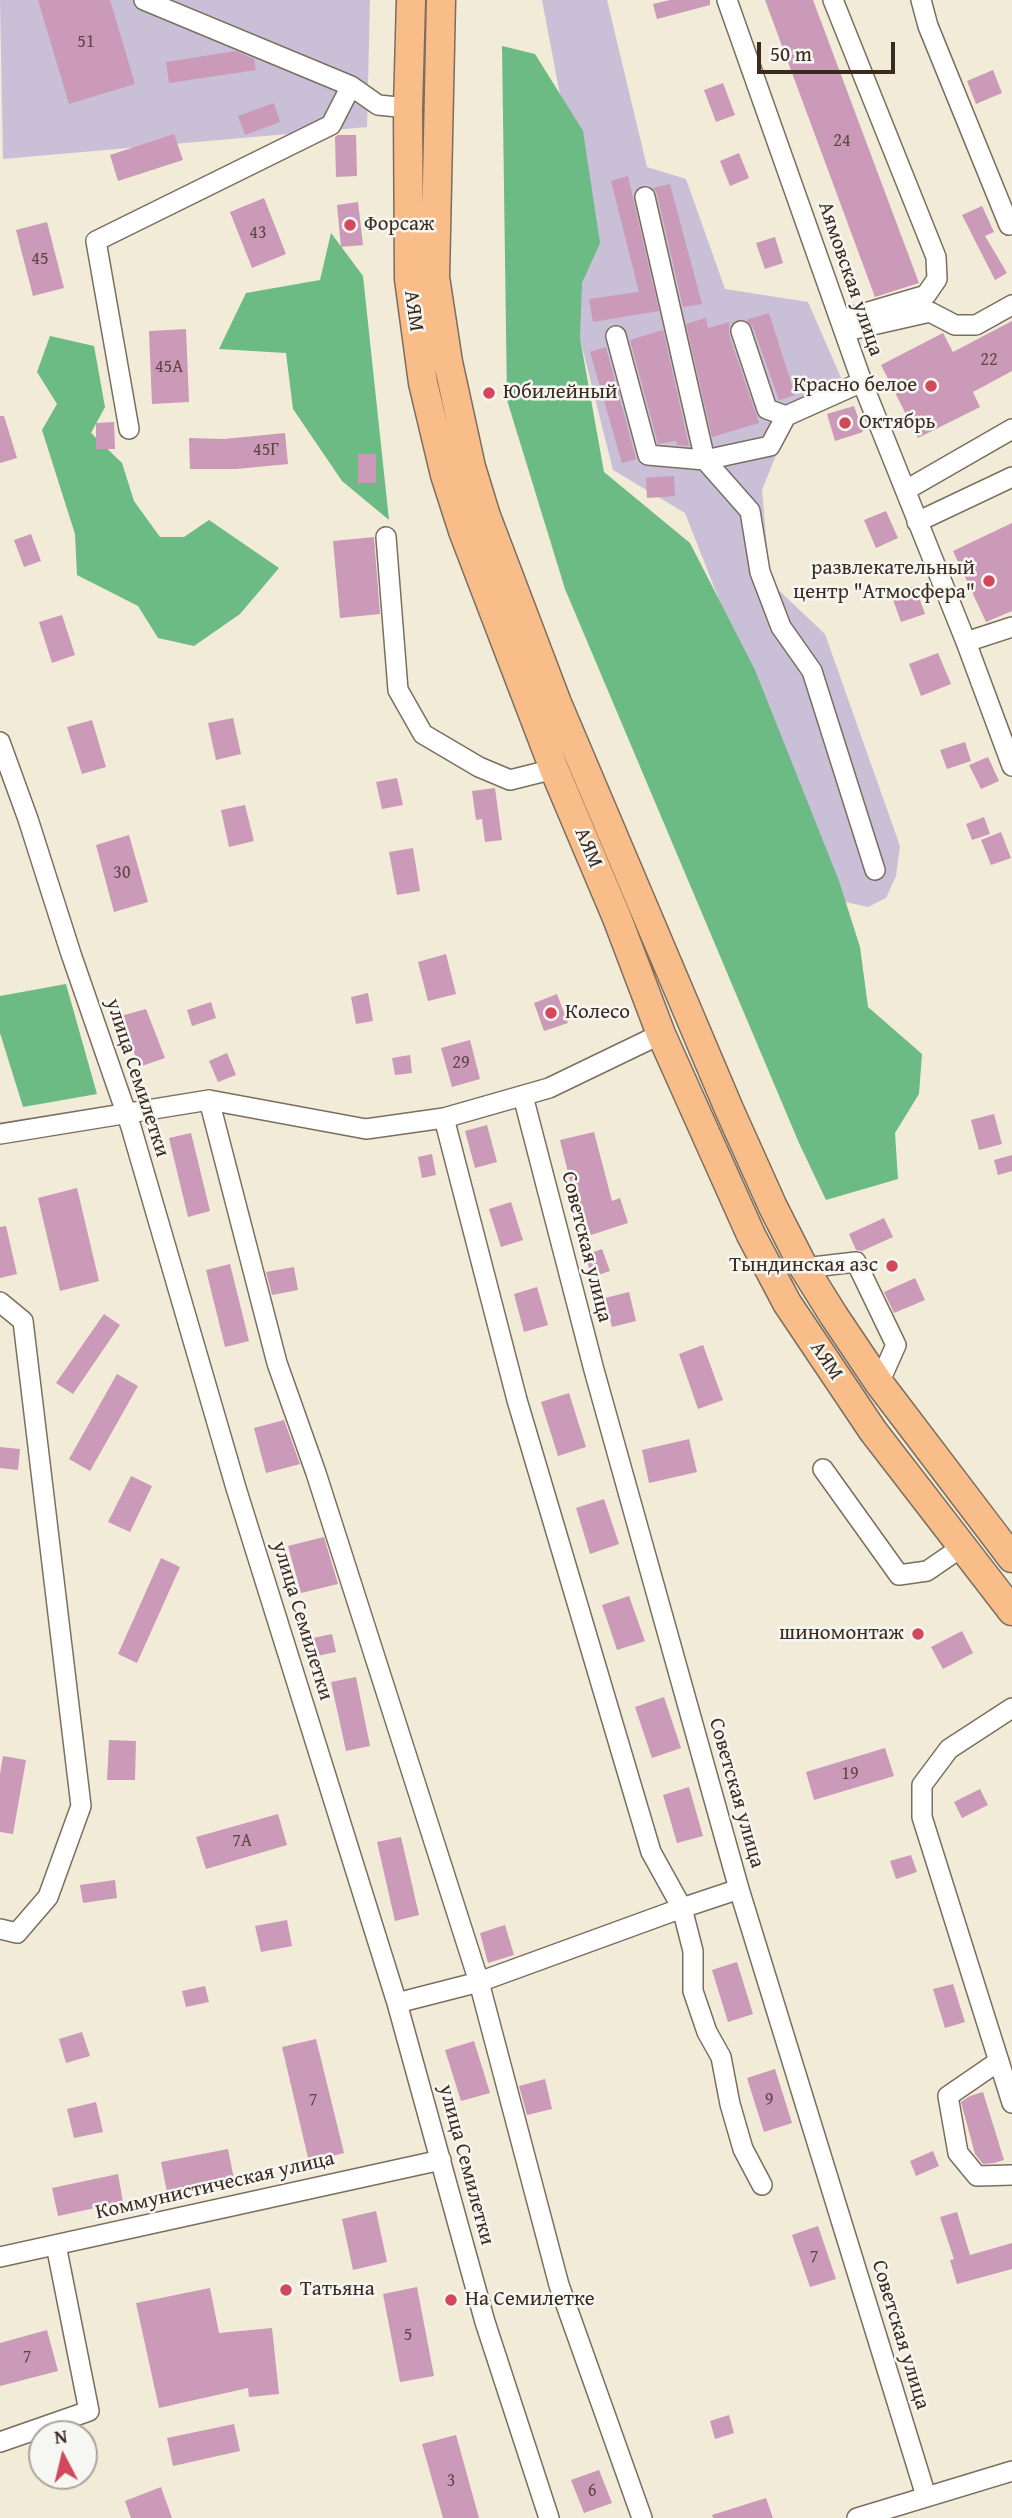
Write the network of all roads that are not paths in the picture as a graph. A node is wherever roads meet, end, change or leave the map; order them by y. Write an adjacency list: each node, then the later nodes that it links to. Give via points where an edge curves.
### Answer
1 (144, 0): 7 (street)
2 (411, 0): 8 (highway, АЯМ)
3 (441, 0): 36 (highway, АЯМ, via 435,277 471,467 557,703 729,1110)
4 (727, 0): 12 (street, Аямовская улица)
5 (833, 0): 12 (street, via 936,257 937,279 926,295)
6 (921, 0): 10 (street)
7 (351, 86): 8 (street, via 378,105); 17 (street, via 331,125 96,241)
8 (408, 108): 28 (highway, АЯМ, via 409,279 423,383 463,531)
9 (645, 197): 19 (street)
10 (1011, 224)
11 (1012, 304): 12 (street, via 976,325 955,325 930,312)
12 (843, 326): 15 (street, Аямовская улица)
13 (741, 331): 16 (street, via 767,409)
14 (616, 336): 19 (street, via 648,455)
15 (862, 382): 16 (street); 21 (street, Аямовская улица)
16 (786, 416): 19 (street, via 770,446)
17 (129, 429)
18 (1012, 429): 21 (street)
19 (705, 460): 29 (street, via 750,511 760,572 781,627 812,671)
20 (1012, 477): 22 (street)
21 (906, 489): 22 (street, Аямовская улица)
22 (917, 522): 25 (street, Аямовская улица)
23 (386, 537): 28 (street, via 398,690 423,734 478,768 510,780)
24 (1012, 626): 25 (street)
25 (966, 642): 27 (street, Аямовская улица)
26 (0, 741): 33 (street, улица Семилетки)
27 (1012, 766)
28 (554, 769): 30 (highway, АЯМ)
29 (876, 870)
30 (661, 1034): 31 (street); 40 (highway, АЯМ, via 751,1235 787,1303 873,1431)
31 (523, 1097): 34 (street); 44 (street, Советская улица)
32 (209, 1100): 33 (street); 34 (street, via 366,1129); 47 (street, via 277,1363)
33 (127, 1114): 35 (street); 48 (street, улица Семилетки, via 236,1488)
34 (444, 1118): 45 (street, via 517,1400 651,1852)
35 (0, 1134)
36 (804, 1268): 38 (highway, АЯМ); 38 (street, via 856,1262 897,1345)
37 (0, 1302): 46 (street, via 23,1321 81,1805 48,1897 17,1933)
38 (879, 1383): 41 (highway, АЯМ)
39 (823, 1469): 40 (street, via 899,1575 927,1572)
40 (962, 1547): 42 (highway, АЯМ)
41 (1012, 1558)
42 (1012, 1611)
43 (1010, 1712): 49 (street, via 949,1749 922,1785 922,1817)
44 (739, 1889): 45 (street); 58 (street, Советская улица)
45 (682, 1908): 47 (street); 53 (street, via 693,1951 694,1991 707,2032 722,2057 743,2149)
46 (0, 1929)
47 (479, 1982): 48 (street); 60 (street, via 559,2285)
48 (397, 2003): 51 (street, улица Семилетки)
49 (999, 2061): 50 (street); 52 (street, via 948,2096 958,2153 977,2176)
50 (1012, 2103)
51 (441, 2160): 54 (street, Коммунистическая улица); 59 (street, улица Семилетки, via 485,2322)
52 (1012, 2175)
53 (762, 2185)
54 (56, 2245): 55 (street, Коммунистическая улица); 56 (street, via 89,2412)
55 (0, 2257)
56 (0, 2442)
57 (1012, 2471): 58 (street)
58 (926, 2496): 61 (street)
59 (549, 2518)
60 (642, 2518)
61 (857, 2518)

